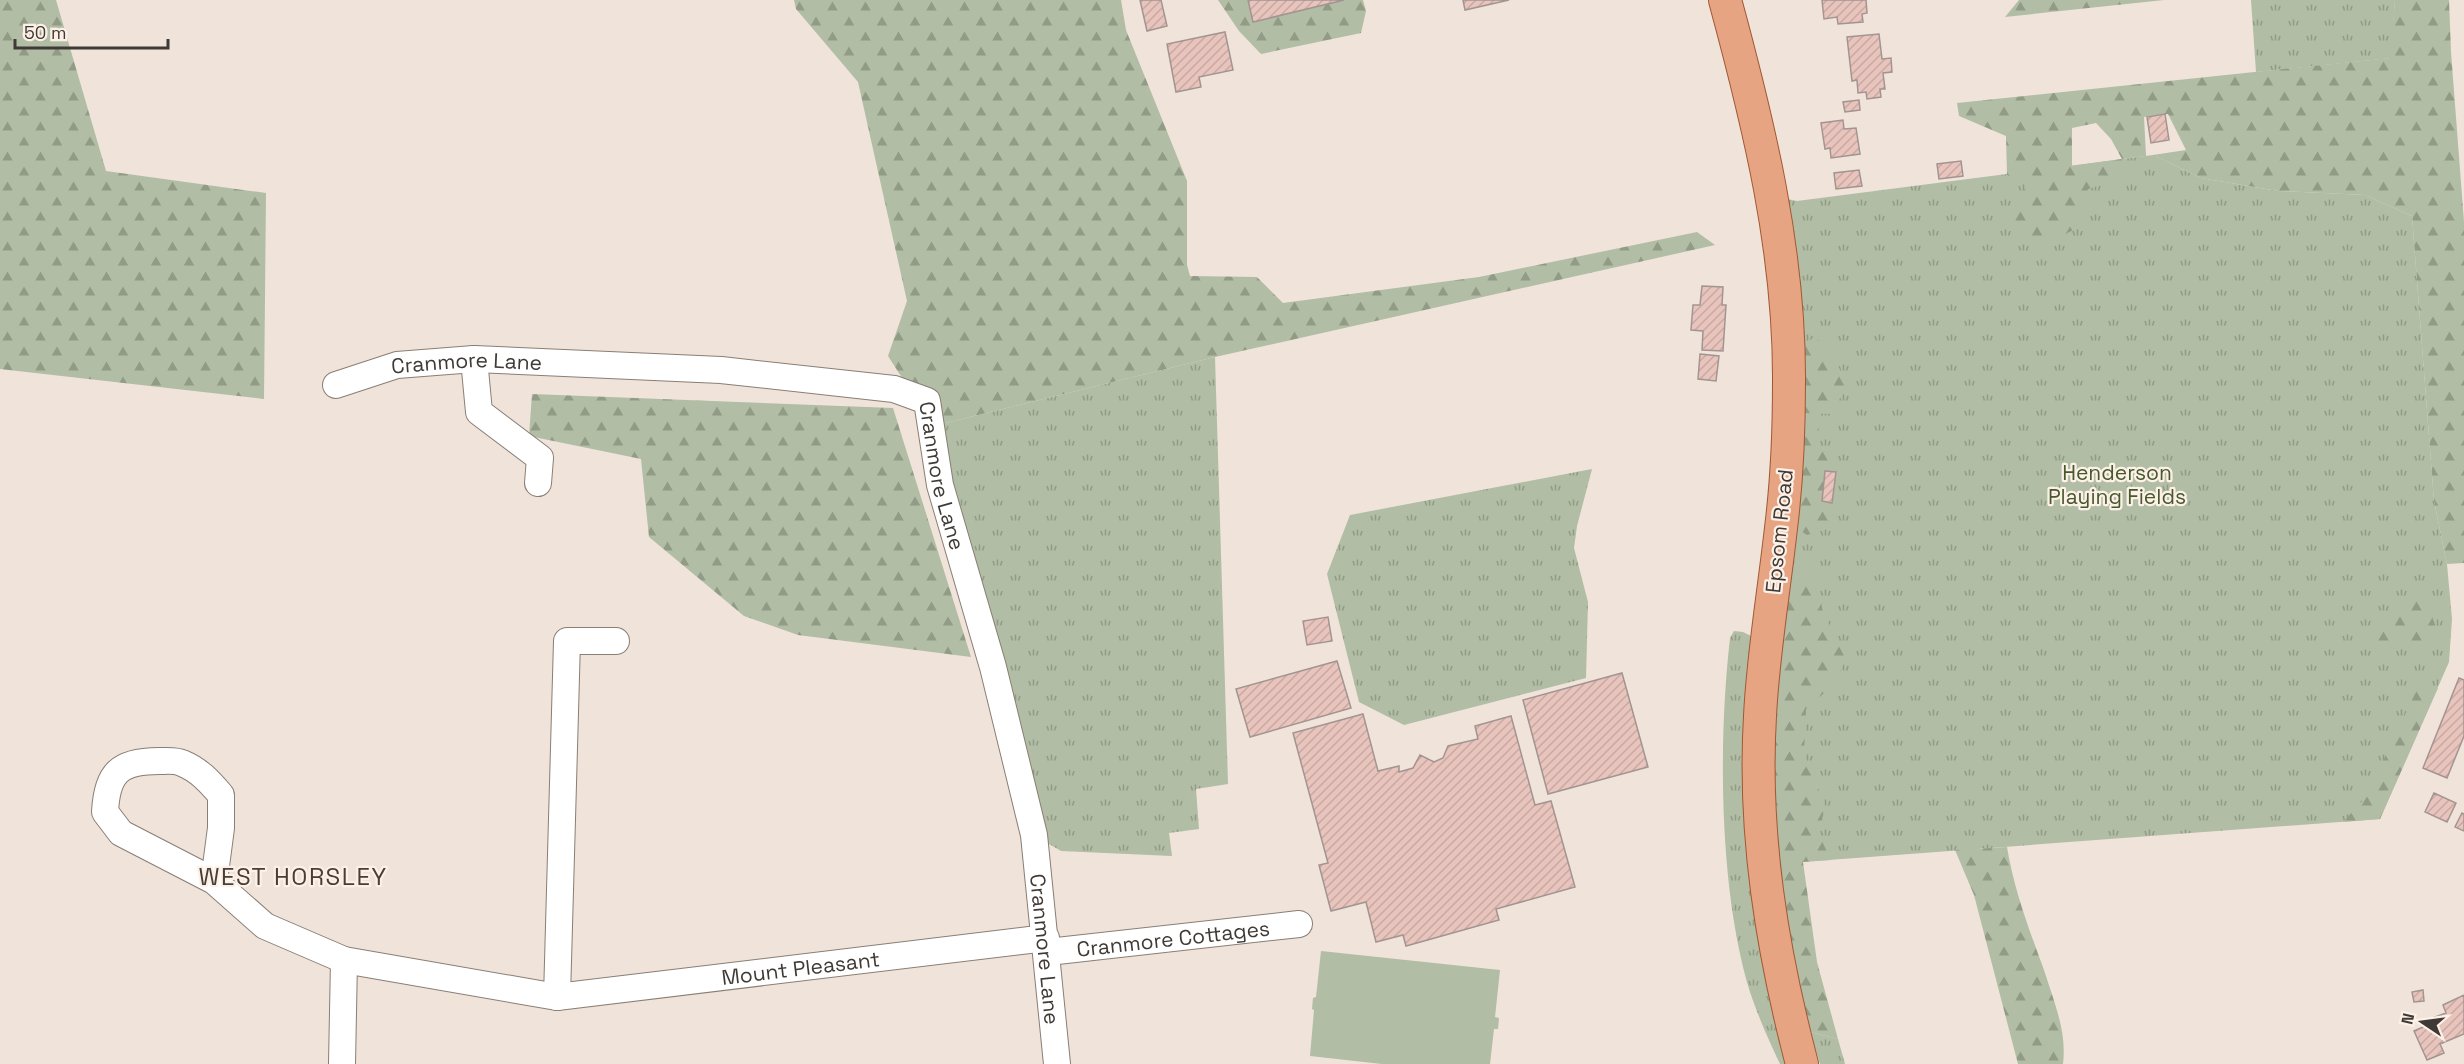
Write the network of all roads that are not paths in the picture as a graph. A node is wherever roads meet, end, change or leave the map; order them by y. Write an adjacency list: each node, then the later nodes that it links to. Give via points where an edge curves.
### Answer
1 (1725, 0): 13 (main road, Epsom Road, via 1771,189 1787,311 1787,456 1762,687 1759,785 1773,932)
2 (474, 359): 3 (street, Cranmore Lane, via 397,365); 4 (street, via 479,412 540,458); 8 (street, Cranmore Lane, via 721,370 894,388 927,401 940,485 993,667 1034,836)
3 (336, 385)
4 (538, 483)
5 (616, 641): 10 (street, via 567,641)
6 (214, 881): 6 (street, Mount Pleasant, via 121,832 105,812 106,789 118,770 144,761 180,762 202,774 221,795); 9 (street, Mount Pleasant, via 265,926)
7 (1299, 924): 8 (street, Cranmore Cottages)
8 (1047, 945): 10 (street, Mount Pleasant); 12 (street, Cranmore Lane)
9 (344, 960): 10 (street, Mount Pleasant); 11 (street)
10 (556, 997)
11 (342, 1064)
12 (1057, 1064)
13 (1802, 1064)

